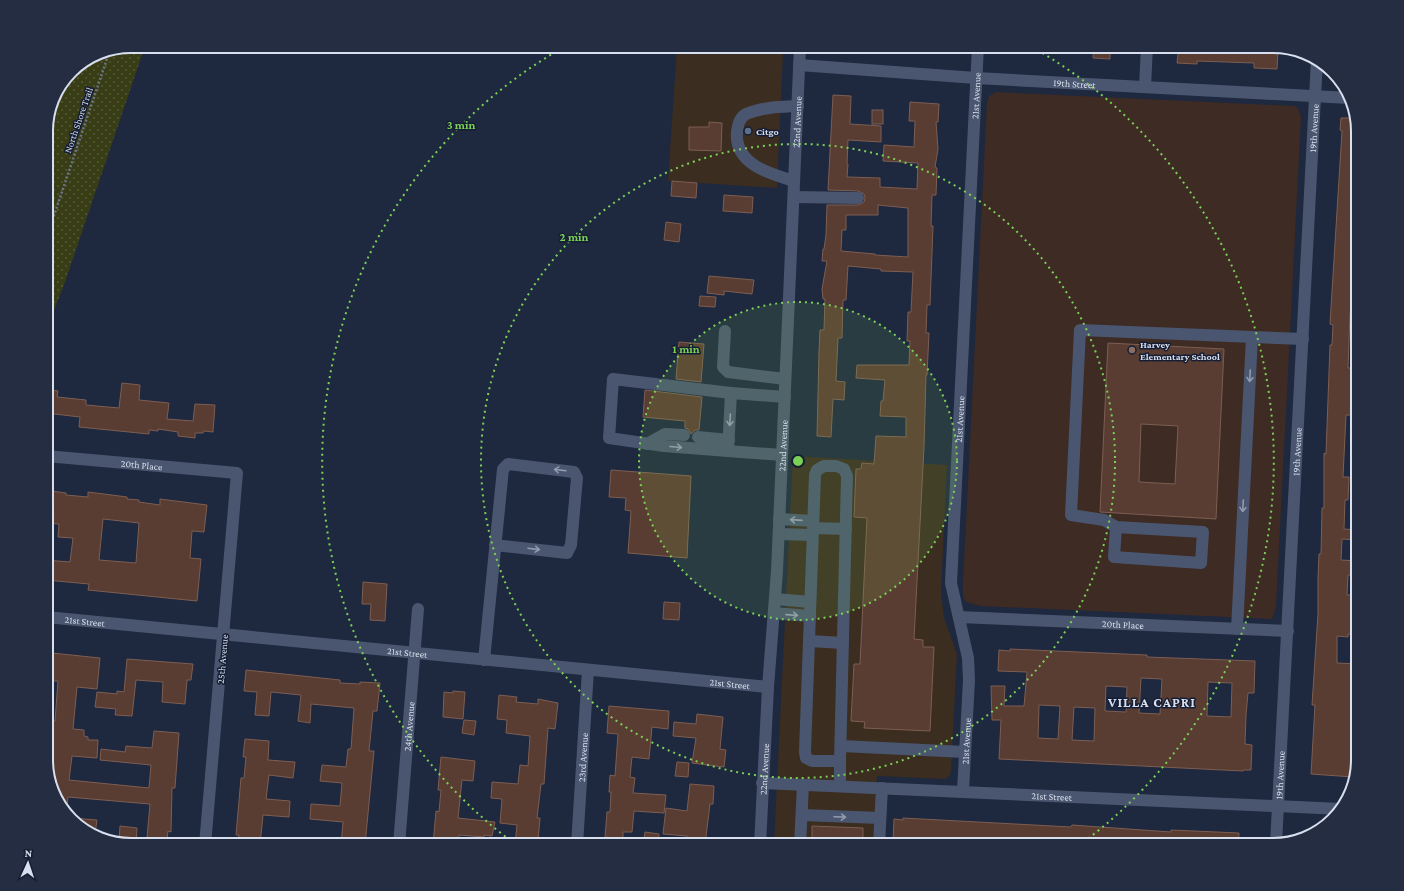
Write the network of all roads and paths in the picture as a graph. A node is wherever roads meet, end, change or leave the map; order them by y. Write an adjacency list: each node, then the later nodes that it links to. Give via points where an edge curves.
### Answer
1 (800, 53): 5 (street, 22nd Avenue)
2 (978, 53): 7 (street, 21st Avenue)
3 (1147, 53): 8 (street)
4 (108, 57): 15 (path, North Shore Trail)
5 (799, 65): 7 (street, 19th Street); 11 (street, 22nd Avenue)
6 (1317, 66): 9 (street, 19th Avenue)
7 (976, 78): 8 (street, 19th Street); 40 (street, 21st Avenue, via 951,583)
8 (1145, 87): 9 (street, 19th Street)
9 (1315, 96): 10 (street, 19th Street); 18 (street, 19th Avenue)
10 (1343, 98)
11 (798, 106): 12 (street, 22nd Avenue); 12 (street, via 773,107 745,115 740,120 736,140 744,156 754,166)
12 (794, 181): 13 (street, 22nd Avenue)
13 (794, 197): 14 (street); 19 (street, 22nd Avenue)
14 (858, 198)
15 (53, 218)
16 (726, 331): 19 (street, via 723,367 728,372)
17 (1252, 338): 18 (street); 30 (street, via 1080,330 1071,515 1104,520); 42 (street, one-way to 42)
18 (1303, 339): 43 (street, 19th Avenue)
19 (786, 379): 21 (street, 22nd Avenue)
20 (731, 393): 21 (street); 24 (street, via 613,379 609,438); 25 (street, one-way to 25)
21 (785, 396): 26 (street, 22nd Avenue)
22 (684, 435): 24 (street, via 665,434)
23 (698, 436): 25 (street)
24 (647, 444): 25 (street, one-way to 25)
25 (728, 446): 26 (street)
26 (782, 455): 29 (street, 22nd Avenue)
27 (53, 457): 28 (street, 20th Place)
28 (238, 473): 44 (street, 25th Avenue)
29 (779, 519): 31 (street, one-way to 29); 33 (street, 22nd Avenue)
30 (1116, 527): 30 (street, via 1114,558 1201,563 1203,532)
31 (813, 528): 32 (street); 32 (street, via 815,475 817,470 824,466 836,466 844,469 847,476); 33 (street); 36 (street)
32 (846, 529): 46 (street)
33 (779, 534): 35 (street, 22nd Avenue)
34 (495, 545): 34 (street, one-way to 34, via 567,553 571,545 577,478 574,472 508,464 503,469); 48 (street)
35 (775, 599): 36 (street); 38 (street, 22nd Avenue)
36 (810, 602): 39 (street)
37 (418, 608): 47 (street, 24th Avenue)
38 (774, 614): 39 (street, one-way to 39); 50 (street, 22nd Avenue)
39 (810, 616): 45 (street)
40 (959, 617): 42 (street, 20th Place); 52 (street, 21st Avenue, via 966,644 969,673)
41 (53, 618): 44 (street, 21st Street)
42 (1237, 629): 43 (street, 20th Place)
43 (1288, 631): 59 (street, 19th Avenue)
44 (224, 634): 47 (street, 21st Street); 63 (street, 25th Avenue)
45 (809, 641): 46 (street); 53 (street, via 806,758 812,761)
46 (843, 643): 51 (street)
47 (416, 654): 48 (street, 21st Street); 64 (street, 24th Avenue)
48 (484, 660): 49 (street, 21st Street)
49 (588, 670): 50 (street, 21st Street); 65 (street, 23rd Avenue)
50 (768, 687): 54 (street, 22nd Avenue)
51 (841, 746): 52 (street); 53 (street)
52 (965, 752): 58 (street, 21st Avenue)
53 (840, 761): 56 (street)
54 (762, 783): 55 (street, 21st Street); 66 (street, 22nd Avenue)
55 (803, 785): 56 (street, 21st Street); 61 (street)
56 (840, 786): 57 (street, 21st Street)
57 (882, 788): 58 (street, 21st Street); 62 (street)
58 (963, 791): 59 (street, 21st Street)
59 (1278, 806): 60 (street, 21st Street); 69 (street, 19th Avenue)
60 (1334, 809)
61 (802, 815): 62 (street, one-way to 62); 67 (street)
62 (880, 818): 68 (street)
63 (206, 838)
64 (400, 838)
65 (577, 838)
66 (760, 838)
67 (800, 838)
68 (879, 838)
69 (1276, 838)

